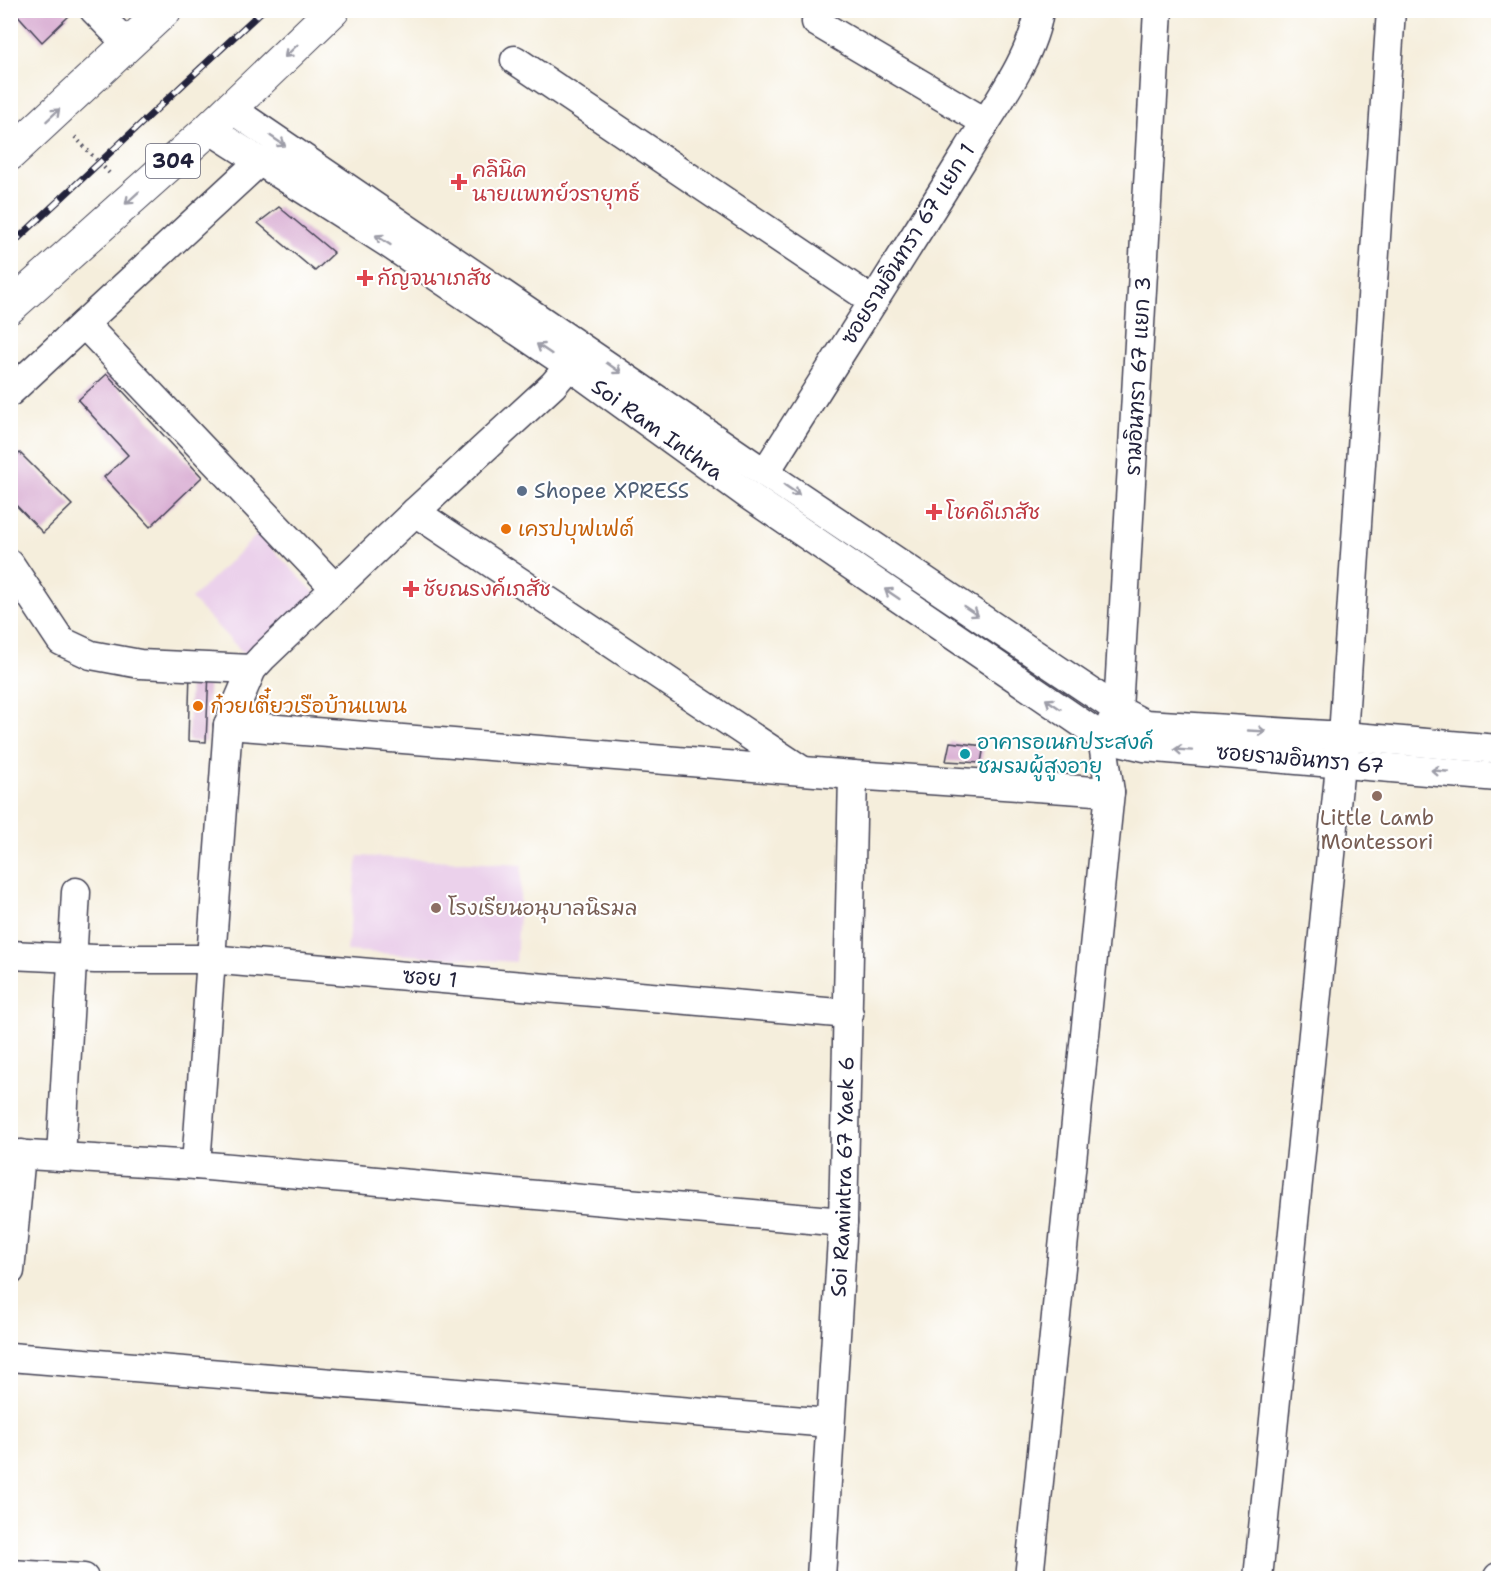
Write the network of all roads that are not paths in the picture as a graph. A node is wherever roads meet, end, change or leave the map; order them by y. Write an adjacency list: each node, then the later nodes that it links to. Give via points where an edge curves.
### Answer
1 (94, 10): 8 (street)
2 (165, 10): 8 (main road)
3 (333, 10): 10 (main road, 304, one-way to 10)
4 (1039, 10): 11 (street, ซอยรามอินทรา 67 แยก 1, via 1037,28 1024,56)
5 (1158, 10): 24 (street, รามอินทรา 67 แยก 3)
6 (1391, 10): 27 (street)
7 (816, 22): 11 (street)
8 (128, 45): 12 (main road, one-way to 8)
9 (515, 60): 14 (street)
10 (219, 119): 13 (street, Soi Ram Inthra); 15 (main road, 304, one-way to 15); 17 (street, Soi Ram Inthra, one-way to 17)
11 (985, 122): 14 (street, ซอยรามอินทรา 67 แยก 1)
12 (10, 154)
13 (260, 161): 16 (street); 17 (street, Soi Ram Inthra, one-way to 13)
14 (873, 301): 19 (street, ซอยรามอินทรา 67 แยก 1)
15 (10, 307)
16 (84, 324): 18 (street); 22 (street)
17 (578, 358): 19 (street, Soi Ram Inthra, one-way to 19); 20 (street); 26 (street, Soi Ram Inthra, one-way to 17, via 748,495)
18 (10, 392)
19 (765, 472): 24 (street, Soi Ram Inthra, one-way to 24)
20 (415, 512): 22 (street); 29 (street)
21 (10, 564): 23 (street, via 61,641 91,655 140,664)
22 (335, 588): 23 (street)
23 (252, 669): 25 (street)
24 (1118, 710): 26 (street, รามอินทรา 67 แยก 3); 27 (street, ซอยรามอินทรา 67, one-way to 27, via 1145,724)
25 (228, 725): 29 (street); 36 (street)
26 (1102, 737): 27 (street, ซอยรามอินทรา 67, one-way to 26, via 1144,747); 32 (street)
27 (1341, 749): 28 (street, ซอยรามอินทรา 67); 31 (street, ซอยรามอินทรา 67, one-way to 27); 49 (street)
28 (1498, 749)
29 (802, 770): 30 (street)
30 (853, 775): 32 (street); 37 (street, Soi Ramintra 67 Yaek 6)
31 (1498, 777)
32 (1110, 792): 48 (street)
33 (76, 892): 35 (street)
34 (10, 955): 35 (street, ซอย 1)
35 (72, 957): 36 (street, ซอย 1); 39 (street)
36 (210, 959): 37 (street, ซอย 1); 40 (street)
37 (849, 1014): 41 (street, Soi Ramintra 67 Yaek 6)
38 (16, 1154): 39 (street); 42 (street)
39 (61, 1157): 40 (street)
40 (196, 1165): 41 (street)
41 (843, 1222): 44 (street, Soi Ramintra 67 Yaek 6)
42 (10, 1271)
43 (10, 1357): 44 (street)
44 (830, 1423): 47 (street, Soi Ramintra 67 Yaek 6)
45 (10, 1574): 46 (street)
46 (84, 1578)
47 (821, 1578)
48 (1029, 1578)
49 (1258, 1578)

